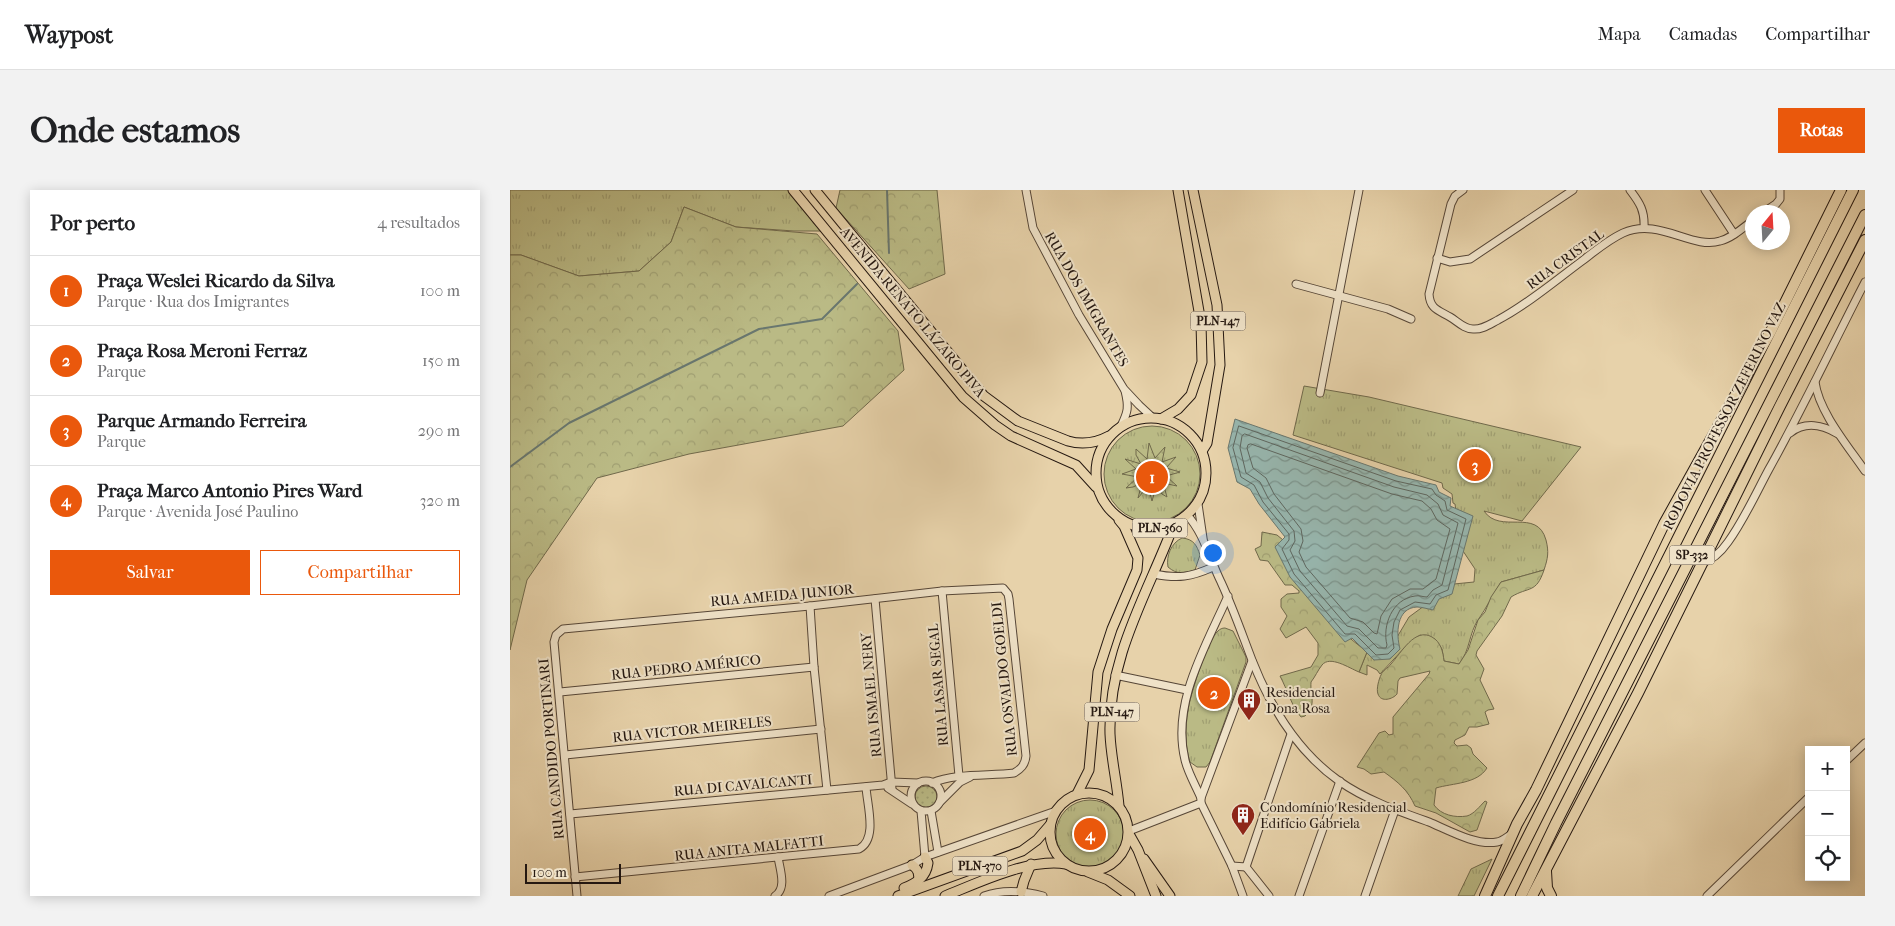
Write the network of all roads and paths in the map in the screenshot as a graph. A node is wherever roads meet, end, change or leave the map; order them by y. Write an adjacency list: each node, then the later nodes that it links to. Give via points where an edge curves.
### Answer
1 (793, 190): 39 (main road, AVENIDA RENATO LÁZARO PIVA / PLN-360, via 963,397 1011,436 1076,465)
2 (815, 190): 35 (main road, AVENIDA RENATO LÁZARO PIVA / PLN-360, via 984,396 1018,422 1068,441 1091,443)
3 (1026, 190): 30 (street, RUA DOS IMIGRANTES, via 1033,228 1079,315)
4 (1178, 190): 21 (main road, PLN-147)
5 (1193, 190): 20 (main road, PLN-147)
6 (1359, 190): 27 (street)
7 (1463, 190): 22 (street, via 1451,204)
8 (1573, 190): 22 (street, via 1470,260 1450,262)
9 (1630, 190): 17 (street, via 1642,206)
10 (1705, 190): 18 (street)
11 (1780, 190): 14 (street, via 1780,198)
12 (1841, 190): 85 (highway, via 1770,331 1664,524)
13 (1852, 190): 116 (highway, RODOVIA PROFESSOR ZEFERINO VAZ / SP-332)
14 (1774, 205)
15 (1865, 215): 117 (highway, SP-332)
16 (1745, 226): 18 (street, RUA CRISTAL)
17 (1644, 228): 18 (street, RUA CRISTAL, via 1710,242 1718,242); 22 (street, RUA CRISTAL, via 1624,233 1606,243 1515,310 1481,329 1467,328 1435,310 1430,303)
18 (1734, 234)
19 (1865, 240): 45 (highway)
20 (1205, 248): 21 (main road); 23 (main road, PLN-147)
21 (1189, 250): 24 (main road, PLN-147)
22 (1437, 258)
23 (1207, 259): 24 (main road); 37 (main road, PLN-147, via 1216,305 1220,366 1207,443)
24 (1190, 260): 32 (main road, PLN-147, via 1201,323 1202,362 1190,395 1178,409)
25 (1865, 282): 29 (street)
26 (1296, 284): 27 (street)
27 (1338, 296): 28 (street, via 1388,309); 31 (street)
28 (1411, 319)
29 (1815, 382): 34 (street); 36 (street, via 1819,398)
30 (1124, 389): 32 (street, RUA DOS IMIGRANTES); 33 (street, RUA DOS IMIGRANTES, via 1128,405)
31 (1320, 393)
32 (1157, 418): 33 (main road, PLN-360, via 1136,420); 37 (main road, PLN-360, via 1184,429)
33 (1121, 426): 35 (main road, PLN-360)
34 (1788, 435): 36 (street, via 1802,426 1811,425 1830,429); 45 (street, via 1728,542 1718,554)
35 (1109, 436): 39 (main road, PLN-360, via 1096,460)
36 (1842, 438): 38 (street)
37 (1202, 452): 40 (main road, PLN-360, via 1206,482)
38 (1865, 471)
39 (1096, 487): 42 (main road, PLN-360, via 1104,504)
40 (1198, 504): 41 (main road, PLN-360); 44 (street)
41 (1187, 515): 43 (main road, PLN-360); 44 (street)
42 (1117, 518): 43 (main road, PLN-360, via 1134,527 1154,529); 72 (main road, PLN-147, via 1138,558 1137,570 1098,672 1089,770)
43 (1174, 524): 47 (main road, PLN-147)
44 (1204, 541): 46 (street)
45 (1702, 564): 96 (highway)
46 (1214, 567): 47 (street, via 1185,578); 50 (street)
47 (1154, 574): 56 (main road, PLN-147, via 1123,645)
48 (1006, 591): 49 (street, RUA AMEIDA JUNIOR, via 999,588); 65 (street, RUA OSVALDO GOELDI, via 1026,756 1020,770 1014,773)
49 (942, 592): 51 (street, RUA AMEIDA JUNIOR); 64 (street, RUA LASAR SEGAL)
50 (1228, 596): 54 (street); 57 (street)
51 (875, 599): 52 (street, RUA AMEIDA JUNIOR); 70 (street, RUA ISMAEL NERY)
52 (810, 606): 53 (street, RUA AMEIDA JUNIOR); 55 (street)
53 (559, 631): 58 (street, RUA CANDIDO PORTINARI, via 554,642)
54 (1252, 661): 60 (street); 73 (street)
55 (814, 668): 58 (street, RUA PEDRO AMÉRICO); 59 (street)
56 (1115, 675): 57 (street); 77 (main road, PLN-147, via 1110,733)
57 (1187, 690): 73 (street, via 1183,747)
58 (560, 692): 62 (street, RUA CANDIDO PORTINARI)
59 (821, 728): 62 (street, RUA VICTOR MEIRELES); 71 (street)
60 (1291, 734): 66 (street, via 1315,762); 94 (street)
61 (1865, 743): 63 (street)
62 (564, 755): 82 (street, RUA CANDIDO PORTINARI)
63 (1850, 757)
64 (958, 776): 65 (street); 68 (street)
65 (970, 777): 75 (street, via 960,782)
66 (1340, 782): 79 (street); 113 (street)
67 (918, 783): 68 (street); 70 (street); 76 (street, via 911,792)
68 (932, 783): 75 (street, via 939,789)
69 (866, 786): 70 (street, RUA DI CAVALCANTI); 71 (street, RUA DI CAVALCANTI); 88 (street, RUA ANITA MALFATTI, via 870,834 864,845 856,850)
70 (891, 786): 76 (street)
71 (827, 790): 82 (street, RUA DI CAVALCANTI)
72 (1077, 794): 77 (main road, via 1107,797); 81 (main road, PLN-370)
73 (1201, 801): 84 (street); 93 (street)
74 (1805, 801): 120 (street)
75 (940, 802): 78 (street)
76 (912, 804): 80 (street)
77 (1119, 806): 84 (main road)
78 (931, 810): 80 (street); 87 (street)
79 (1395, 810): 85 (street, via 1483,843 1499,842); 114 (street)
80 (921, 811): 89 (street)
81 (1056, 811): 83 (main road, PLN-370); 87 (street)
82 (570, 814): 97 (street, RUA CANDIDO PORTINARI)
83 (1051, 822): 92 (main road, PLN-370, via 1052,846); 104 (main road, PLN-370, via 1045,832 1022,851)
84 (1129, 833): 86 (main road); 95 (main road, via 1125,849 1116,862 1102,870)
85 (1514, 833): 115 (highway)
86 (1138, 850): 109 (main road); 110 (main road)
87 (938, 852): 89 (street)
88 (778, 857): 97 (street, RUA ANITA MALFATTI); 101 (street, via 782,888)
89 (925, 857): 90 (street); 98 (main road, via 927,869)
90 (912, 864): 98 (main road, via 920,876); 102 (street)
91 (1031, 864): 92 (main road, PLN-370); 99 (main road); 105 (main road, PLN-370)
92 (1067, 864): 95 (main road, PLN-370)
93 (1232, 866): 94 (street); 111 (street)
94 (1246, 867): 112 (street)
95 (1086, 871): 108 (main road, via 1108,880)
96 (1546, 871): 118 (highway); 119 (highway)
97 (575, 877): 100 (street, RUA CANDIDO PORTINARI)
98 (918, 882): 103 (main road)
99 (1021, 892): 106 (street); 107 (street)
100 (577, 896)
101 (775, 896)
102 (828, 896)
103 (893, 896)
104 (898, 896)
105 (946, 896)
106 (984, 896)
107 (1043, 896)
108 (1130, 896)
109 (1156, 896)
110 (1170, 896)
111 (1243, 896)
112 (1269, 896)
113 (1299, 896)
114 (1365, 896)
115 (1485, 896)
116 (1498, 896)
117 (1521, 896)
118 (1532, 896)
119 (1551, 896)
120 (1707, 896)

